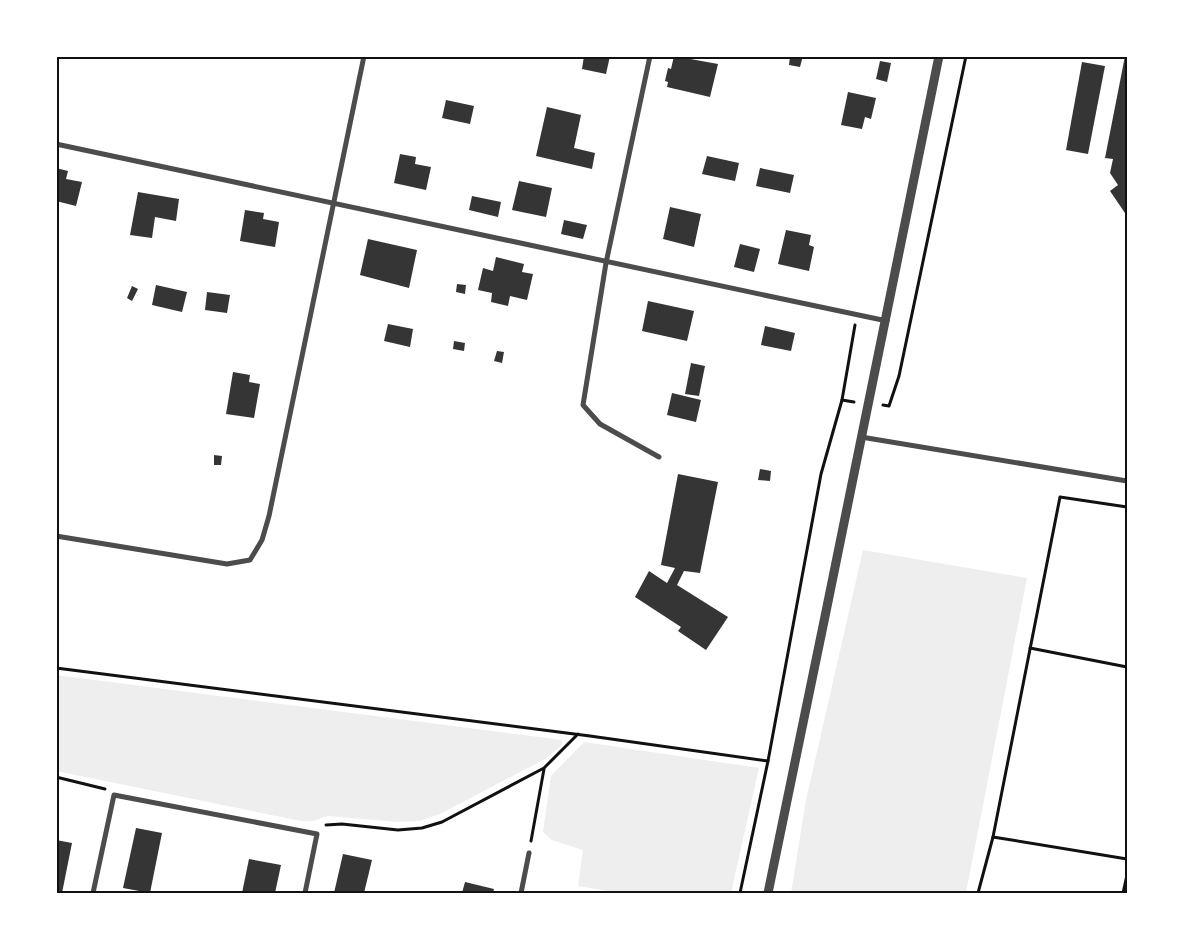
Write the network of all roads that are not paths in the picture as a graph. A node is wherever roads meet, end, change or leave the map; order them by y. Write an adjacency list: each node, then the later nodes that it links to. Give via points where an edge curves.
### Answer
1 (364, 56): 5 (street)
2 (650, 56): 6 (street)
3 (940, 56): 7 (street)
4 (56, 144): 5 (street)
5 (333, 201): 6 (street); 11 (street, via 269,516 262,540 250,560 227,564)
6 (606, 263): 7 (street); 9 (street, via 583,405 600,424)
7 (887, 321): 8 (street)
8 (861, 437): 10 (street); 16 (street)
9 (659, 458)
10 (1127, 481)
11 (56, 536)
12 (529, 853): 15 (street)
13 (93, 893): 14 (street, via 114,795 317,834)
14 (305, 893)
15 (521, 893)
16 (768, 893)

